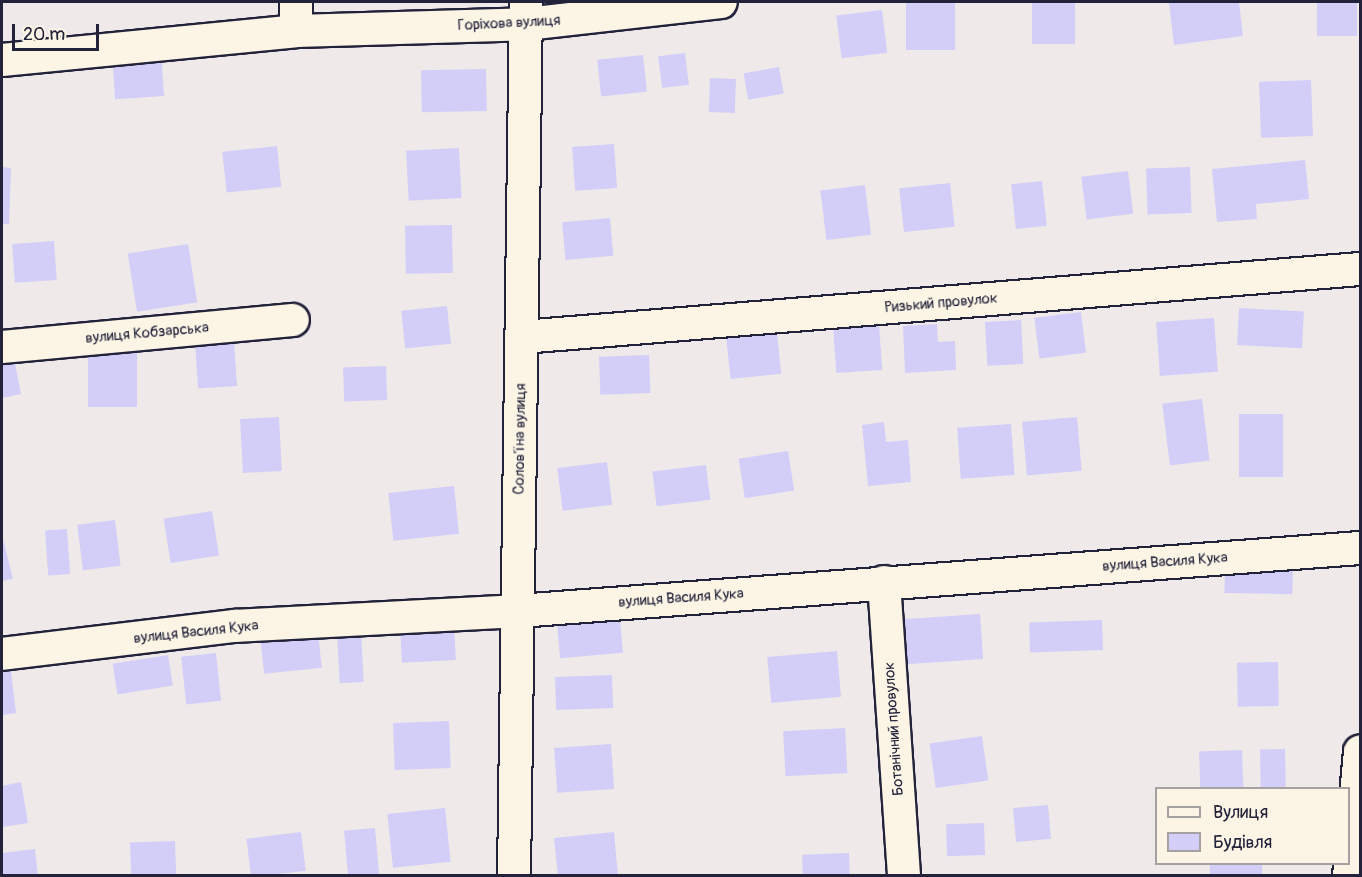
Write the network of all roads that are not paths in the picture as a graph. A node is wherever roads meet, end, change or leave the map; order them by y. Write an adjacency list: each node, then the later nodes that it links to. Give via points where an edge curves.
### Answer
1 (721, 2): 2 (street, Горіхова вулиця)
2 (526, 13): 3 (street, Горіхова вулиця); 7 (street, Солов'їна вулиця)
3 (296, 16): 4 (street, Горіхова вулиця)
4 (2, 60)
5 (1360, 269): 7 (street, Ризький провулок)
6 (293, 320): 8 (street, вулиця Кобзарська)
7 (522, 337): 11 (street, Солов'їна вулиця)
8 (2, 347)
9 (1360, 548): 10 (street, вулиця Василя Кука)
10 (884, 582): 11 (street, вулиця Василя Кука); 16 (street, Ботанічний провулок)
11 (518, 611): 12 (street, вулиця Василя Кука, via 235,627); 15 (street, Солов'їна вулиця)
12 (2, 654)
13 (1360, 751): 14 (street)
14 (1350, 865)
15 (514, 876)
16 (904, 876)

